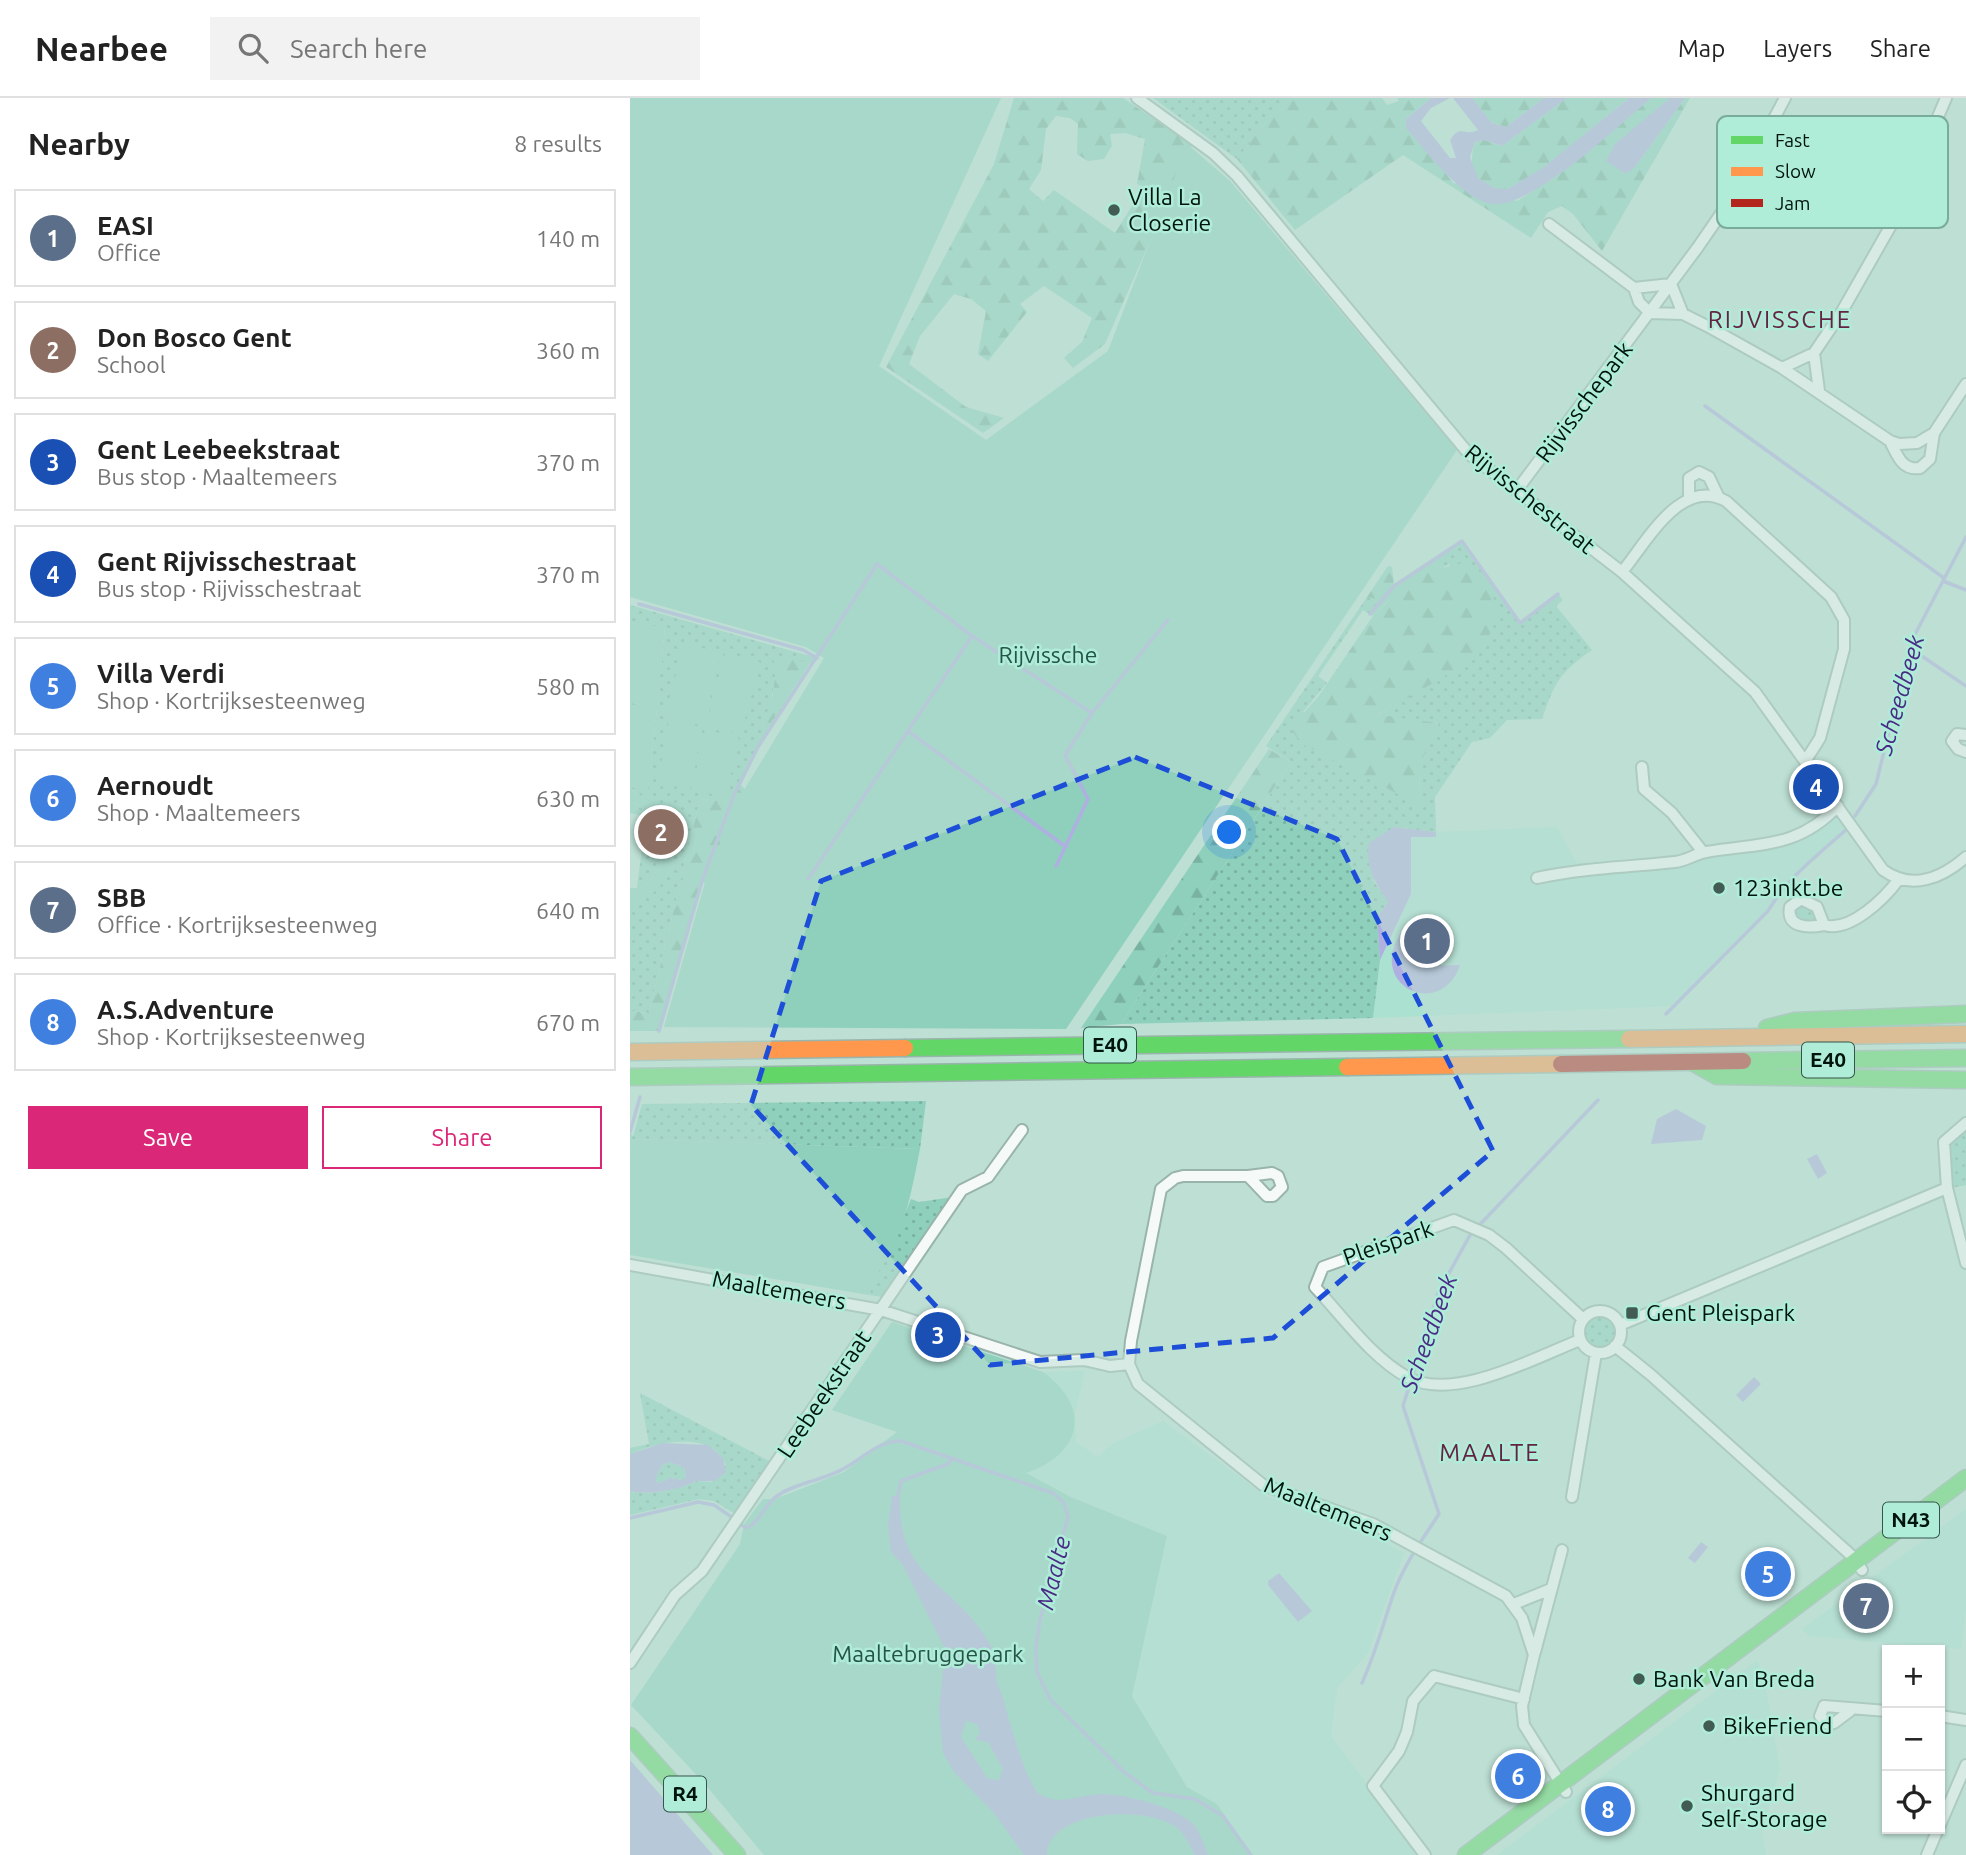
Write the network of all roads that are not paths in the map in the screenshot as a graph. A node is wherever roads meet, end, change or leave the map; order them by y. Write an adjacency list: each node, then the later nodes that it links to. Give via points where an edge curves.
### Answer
1 (1137, 98): 19 (street, Rijvisschestraat, via 1224,163 1463,447)
2 (1785, 98): 4 (street, Rijvisschepark)
3 (1947, 98): 5 (street)
4 (1775, 116)
5 (1939, 116)
6 (1717, 219): 9 (street, Rijvisschepark)
7 (1549, 224): 10 (street)
8 (1889, 228): 13 (street)
9 (1671, 284): 10 (street); 11 (street, Rijvisschepark); 12 (street)
10 (1634, 288): 11 (street)
11 (1650, 313): 12 (street); 19 (street, Rijvisschepark)
12 (1683, 314): 14 (street)
13 (1814, 353): 14 (street); 16 (street)
14 (1782, 368): 16 (street)
15 (1966, 384): 17 (street)
16 (1819, 391): 18 (street)
17 (1934, 433): 18 (street, via 1908,445); 18 (street, via 1930,459 1920,468 1908,469)
18 (1889, 441)
19 (1517, 490): 22 (street, Rijvisschestraat)
20 (1718, 496): 21 (street); 21 (street, via 1709,477 1699,472 1689,478); 25 (street, via 1831,597 1844,620 1844,649 1824,725)
21 (1689, 497): 22 (street, via 1676,506)
22 (1622, 572): 25 (street, Rijvisschestraat, via 1755,692)
23 (1966, 735): 24 (street, via 1957,734 1952,741)
24 (1966, 750)
25 (1805, 760): 27 (street, Rijvisschestraat)
26 (1642, 767): 28 (street, via 1644,789 1672,813)
27 (1838, 806): 28 (street, via 1825,820 1792,838 1756,848); 31 (street, Rijvisschestraat, via 1884,870)
28 (1703, 852): 30 (street, via 1678,862 1594,867)
29 (1966, 857): 31 (street, via 1938,877)
30 (1537, 878)
31 (1899, 878): 32 (street, via 1890,891 1845,925)
32 (1824, 925)
33 (1966, 1014): 35 (main road, via 1795,1021)
34 (1966, 1034): 35 (main road, E40)
35 (1735, 1036): 36 (main road, E40)
36 (630, 1052)
37 (1966, 1058): 38 (main road, E40)
38 (1691, 1062): 39 (main road, E40); 40 (main road, via 1717,1076)
39 (630, 1077)
40 (1966, 1080)
41 (1966, 1123): 44 (street, via 1944,1142)
42 (1022, 1130): 47 (street, Leebeekstraat, via 988,1177 962,1190)
43 (1248, 1176): 53 (street, via 1183,1176 1161,1189)
44 (1947, 1188): 45 (street); 49 (street)
45 (1966, 1263)
46 (630, 1265): 47 (street, Maaltemeers)
47 (881, 1310): 53 (street, Maaltemeers, via 1040,1362); 62 (street, Leebeekstraat, via 702,1572 675,1595)
48 (1583, 1319): 49 (street, via 1604,1311); 50 (street); 50 (street, Pleispark, via 1506,1248 1454,1220 1323,1266 1315,1287 1377,1354 1414,1380 1459,1384)
49 (1620, 1325): 51 (street)
50 (1580, 1340): 52 (street)
51 (1615, 1346): 52 (street); 58 (street)
52 (1596, 1353): 56 (street)
53 (1129, 1364): 60 (street, Maaltemeers, via 1150,1396 1263,1485 1373,1524)
54 (1966, 1478): 58 (main road, N43)
55 (1966, 1492): 58 (main road, N43)
56 (1572, 1497)
57 (1562, 1550): 59 (street)
58 (1859, 1566): 70 (main road, N43)
59 (1551, 1589): 60 (street); 61 (street)
60 (1514, 1604): 61 (street)
61 (1534, 1655): 63 (street)
62 (630, 1663)
63 (1524, 1699): 70 (street, via 1528,1736); 74 (street, via 1434,1676 1413,1701 1408,1732 1373,1786)
64 (1850, 1710): 65 (street)
65 (1882, 1711)
66 (1945, 1717): 67 (street)
67 (1966, 1720)
68 (630, 1735): 73 (main road, R4)
69 (1966, 1765): 71 (street)
70 (1564, 1788): 75 (main road, N43); 76 (main road, N43)
71 (1945, 1813)
72 (1936, 1834): 77 (street)
73 (737, 1855)
74 (1425, 1855)
75 (1466, 1855)
76 (1483, 1855)
77 (1927, 1855)

